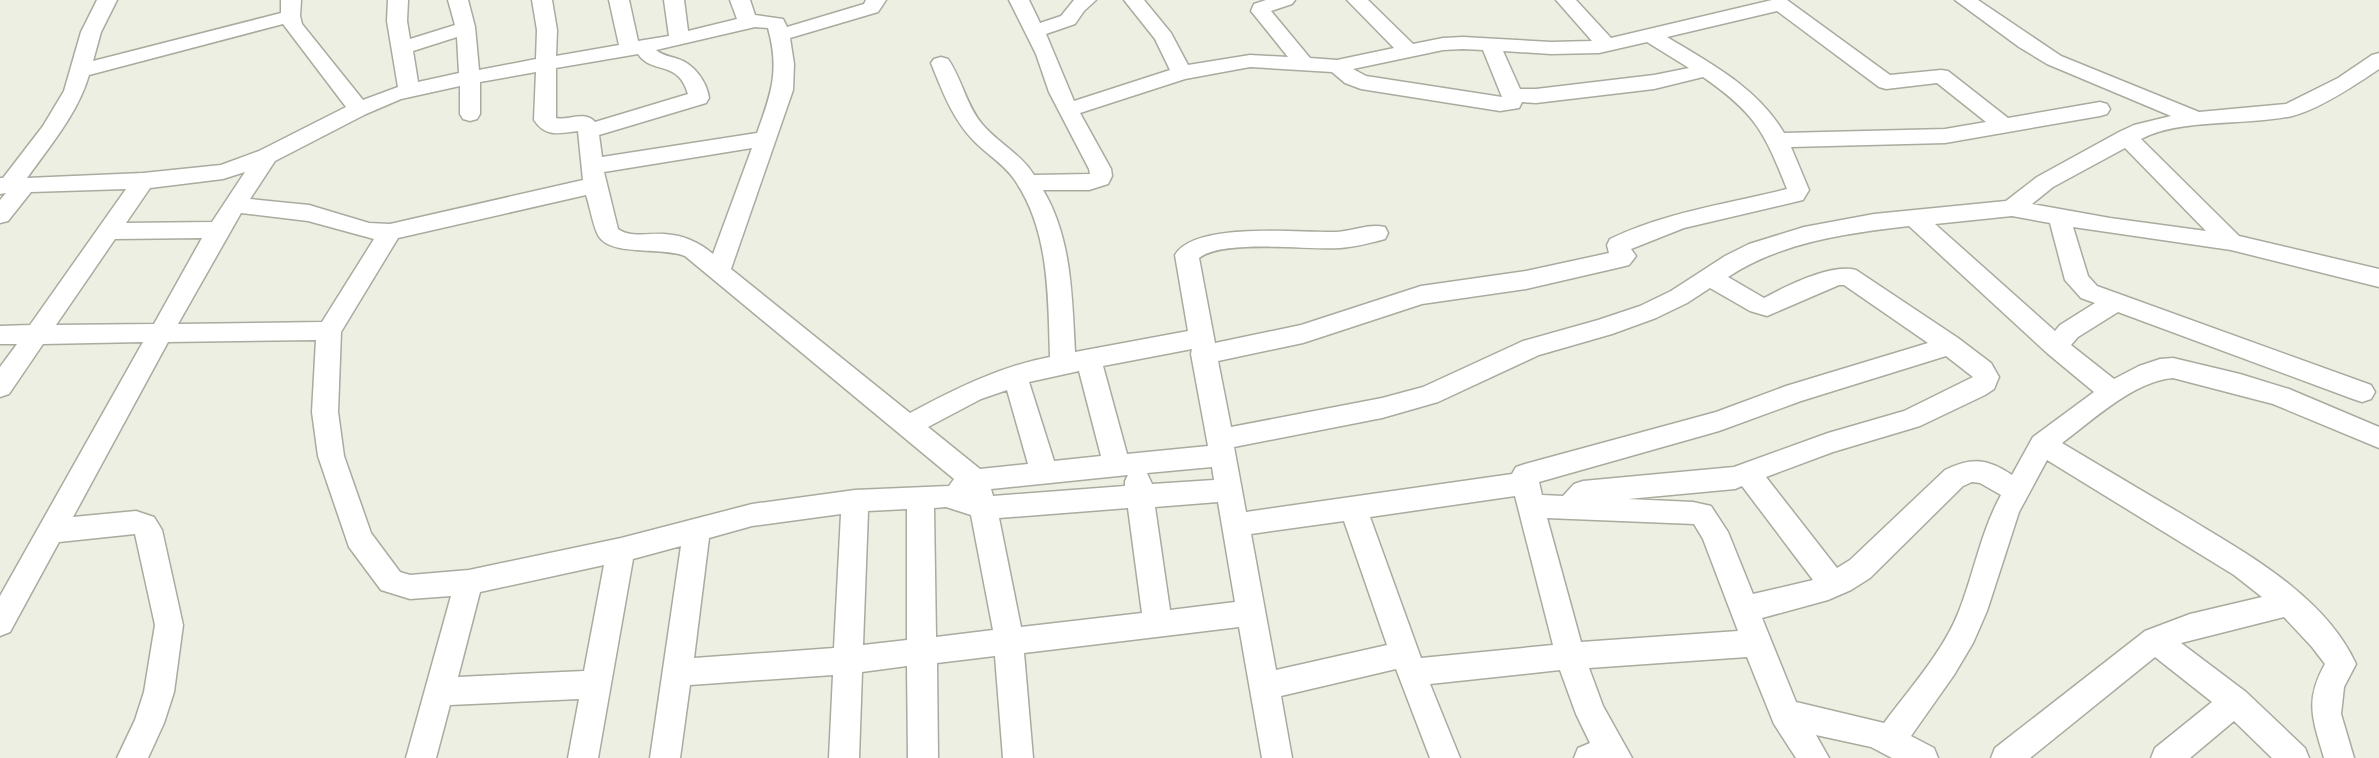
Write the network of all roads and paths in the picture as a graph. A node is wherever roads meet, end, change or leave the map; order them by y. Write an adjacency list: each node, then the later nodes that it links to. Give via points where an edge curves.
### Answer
1 (107, 0): 35 (street, via 91,32)
2 (398, 0): 26 (street, via 397,22)
3 (542, 0): 30 (street, via 547,30)
4 (619, 0): 25 (street)
5 (674, 0): 22 (street)
6 (740, 0): 17 (street)
7 (876, 0): 20 (street, via 871,8)
8 (1019, 0): 19 (street)
9 (1086, 0): 19 (street, via 1068,20)
10 (1134, 0): 36 (street, via 1164,37)
11 (1285, 0): 31 (street, via 1265,6 1261,11)
12 (1357, 0): 27 (street)
13 (1566, 0): 24 (street)
14 (1965, 0): 33 (street, via 2026,43)
15 (462, 1): 18 (street)
16 (291, 8): 35 (street); 40 (street, via 293,25)
17 (748, 23): 20 (street, via 767,21 776,24); 22 (street)
18 (465, 28): 26 (street); 37 (street)
19 (1034, 31): 41 (street)
20 (780, 35): 48 (street, via 786,62 783,90)
21 (1650, 35): 24 (street); 34 (street); 45 (street, via 1780,4 1886,82 1941,76)
22 (679, 39): 25 (street)
23 (1490, 44): 24 (street, via 1551,48); 27 (street, via 1443,44); 39 (street)
24 (1606, 45)
25 (636, 47): 30 (street); 46 (street, via 652,59 675,63 686,70 699,92 699,98)
26 (402, 48): 38 (street)
27 (1408, 51): 32 (street)
28 (2379, 59): 44 (street, via 2345,84 2290,110)
29 (941, 63): 53 (street, via 971,124 1005,155)
30 (546, 64): 37 (street); 46 (street, via 545,120 552,127 584,123)
31 (1305, 65): 32 (street); 36 (street, via 1250,61)
32 (1337, 66): 39 (street, via 1352,78 1375,85 1500,104 1512,103)
33 (2069, 67): 42 (street); 44 (street)
34 (1706, 70): 39 (street, via 1654,82); 49 (street, via 1746,100 1762,116)
35 (79, 71): 54 (street, via 74,91 52,130)
36 (1182, 73): 41 (street)
37 (470, 78): 38 (street); 43 (street)
38 (409, 90): 40 (street)
39 (1513, 96)
40 (359, 109): 50 (street)
41 (1068, 109): 53 (street, via 1100,179)
42 (2100, 110): 45 (street); 47 (street)
43 (470, 114)
44 (2197, 119): 47 (street, via 2158,125)
45 (2006, 126): 49 (street, via 1945,136)
46 (588, 131): 51 (street)
47 (2125, 138): 56 (street, via 2045,182); 64 (street)
48 (766, 139): 51 (street); 65 (street)
49 (1777, 140): 74 (street, via 1798,190 1795,195 1647,232 1618,245 1624,256 1621,259 1526,280 1420,294 1272,342)
50 (267, 156): 52 (street, via 224,172); 55 (street)
51 (594, 175): 62 (street); 65 (street, via 612,238 681,244)
52 (143, 181): 54 (street); 60 (street)
53 (1028, 183): 77 (street, via 1052,240 1058,273)
54 (11, 186): 57 (street)
55 (235, 205): 61 (street); 62 (street, via 309,213 369,231)
56 (2012, 208): 58 (street); 59 (street)
57 (0, 215)
58 (2059, 216): 64 (street); 68 (street, via 2077,280 2089,292)
59 (1914, 218): 66 (street, via 1804,235 1757,250); 75 (street)
60 (107, 230): 61 (street); 70 (street)
61 (218, 230): 71 (street)
62 (390, 232): 69 (street)
63 (1377, 233): 74 (street, via 1341,240 1246,239 1195,248 1187,255 1187,262)
64 (2231, 242): 67 (street)
65 (719, 272): 82 (street)
66 (1709, 277): 73 (street, via 1767,307 1787,296 1848,276); 85 (street, via 1648,312 1532,348 1429,395)
67 (2379, 278)
68 (2116, 302): 75 (street, via 2069,331); 81 (street)
69 (329, 331): 71 (street); 103 (street, via 325,412 330,447 359,539 391,581 410,588)
70 (34, 334): 71 (street); 72 (street); 79 (street)
71 (160, 334): 101 (street)
72 (0, 335)
73 (1949, 345): 88 (street, via 1982,370 1988,377 1985,382 1911,419 1828,443); 92 (street, via 1795,393 1719,421 1527,473)
74 (1202, 346): 76 (street); 85 (street)
75 (2056, 346): 80 (street)
76 (1088, 358): 77 (street); 86 (street)
77 (1063, 363): 78 (street)
78 (1015, 376): 82 (street, via 972,392); 87 (street)
79 (0, 386)
80 (2112, 392): 83 (street, via 2160,368 2174,368 2280,396); 84 (street)
81 (2362, 392)
82 (908, 426): 89 (street)
83 (2379, 438)
84 (2042, 444): 91 (street); 105 (street, via 2244,566 2272,586)
85 (1221, 447): 86 (street); 90 (street)
86 (1126, 464): 87 (street); 93 (street)
87 (1044, 473): 89 (street)
88 (1748, 474): 98 (street, via 1709,481 1583,492 1576,499); 104 (street)
89 (975, 480): 94 (street); 96 (street)
90 (1228, 490): 93 (street); 99 (street)
91 (2016, 491): 104 (street, via 1984,472 1962,473 1860,569); 123 (street, via 1963,634 1944,666)
92 (1528, 494): 97 (street); 98 (street); 114 (street)
93 (1140, 496): 96 (street); 109 (street)
94 (933, 497): 95 (street); 96 (street); 113 (street)
95 (855, 501): 100 (street, via 752,515); 115 (street)
96 (983, 508): 111 (street)
97 (1354, 508): 99 (street); 116 (street)
98 (1577, 508): 106 (street, via 1701,514 1710,524)
99 (1234, 525): 107 (street)
100 (697, 529): 102 (street); 117 (street)
101 (51, 531): 108 (street); 125 (street, via 136,522 148,530 169,625 158,692 149,723)
102 (621, 550): 103 (street); 118 (street)
103 (470, 582): 120 (street)
104 (1834, 584): 106 (street)
105 (2288, 603): 110 (street, via 2190,627); 139 (street, via 2341,664 2329,685 2326,714)
106 (1745, 609): 112 (street)
107 (1251, 613): 109 (street); 119 (street)
108 (0, 623)
109 (1158, 624): 111 (street)
110 (2155, 640): 121 (street); 136 (street)
111 (1009, 642): 113 (street); 131 (street)
112 (1758, 643): 114 (street); 122 (street)
113 (922, 652): 115 (street); 130 (street)
114 (1571, 656): 116 (street); 124 (street)
115 (848, 660): 117 (street); 129 (street)
116 (1408, 663): 119 (street); 133 (street)
117 (676, 673): 128 (street)
118 (596, 684): 120 (street); 127 (street)
119 (1265, 686): 132 (street)
120 (439, 692): 126 (street)
121 (2236, 702): 137 (street); 138 (street)
122 (1786, 714): 123 (street); 134 (street, via 1802,744)
123 (1890, 740): 135 (street)
124 (1606, 756)
125 (132, 758)
126 (421, 758)
127 (583, 758)
128 (665, 758)
129 (844, 758)
130 (923, 758)
131 (1018, 758)
132 (1277, 758)
133 (1445, 758)
134 (1814, 758)
135 (1922, 758)
136 (2006, 758)
137 (2166, 758)
138 (2294, 758)
139 (2339, 758)

